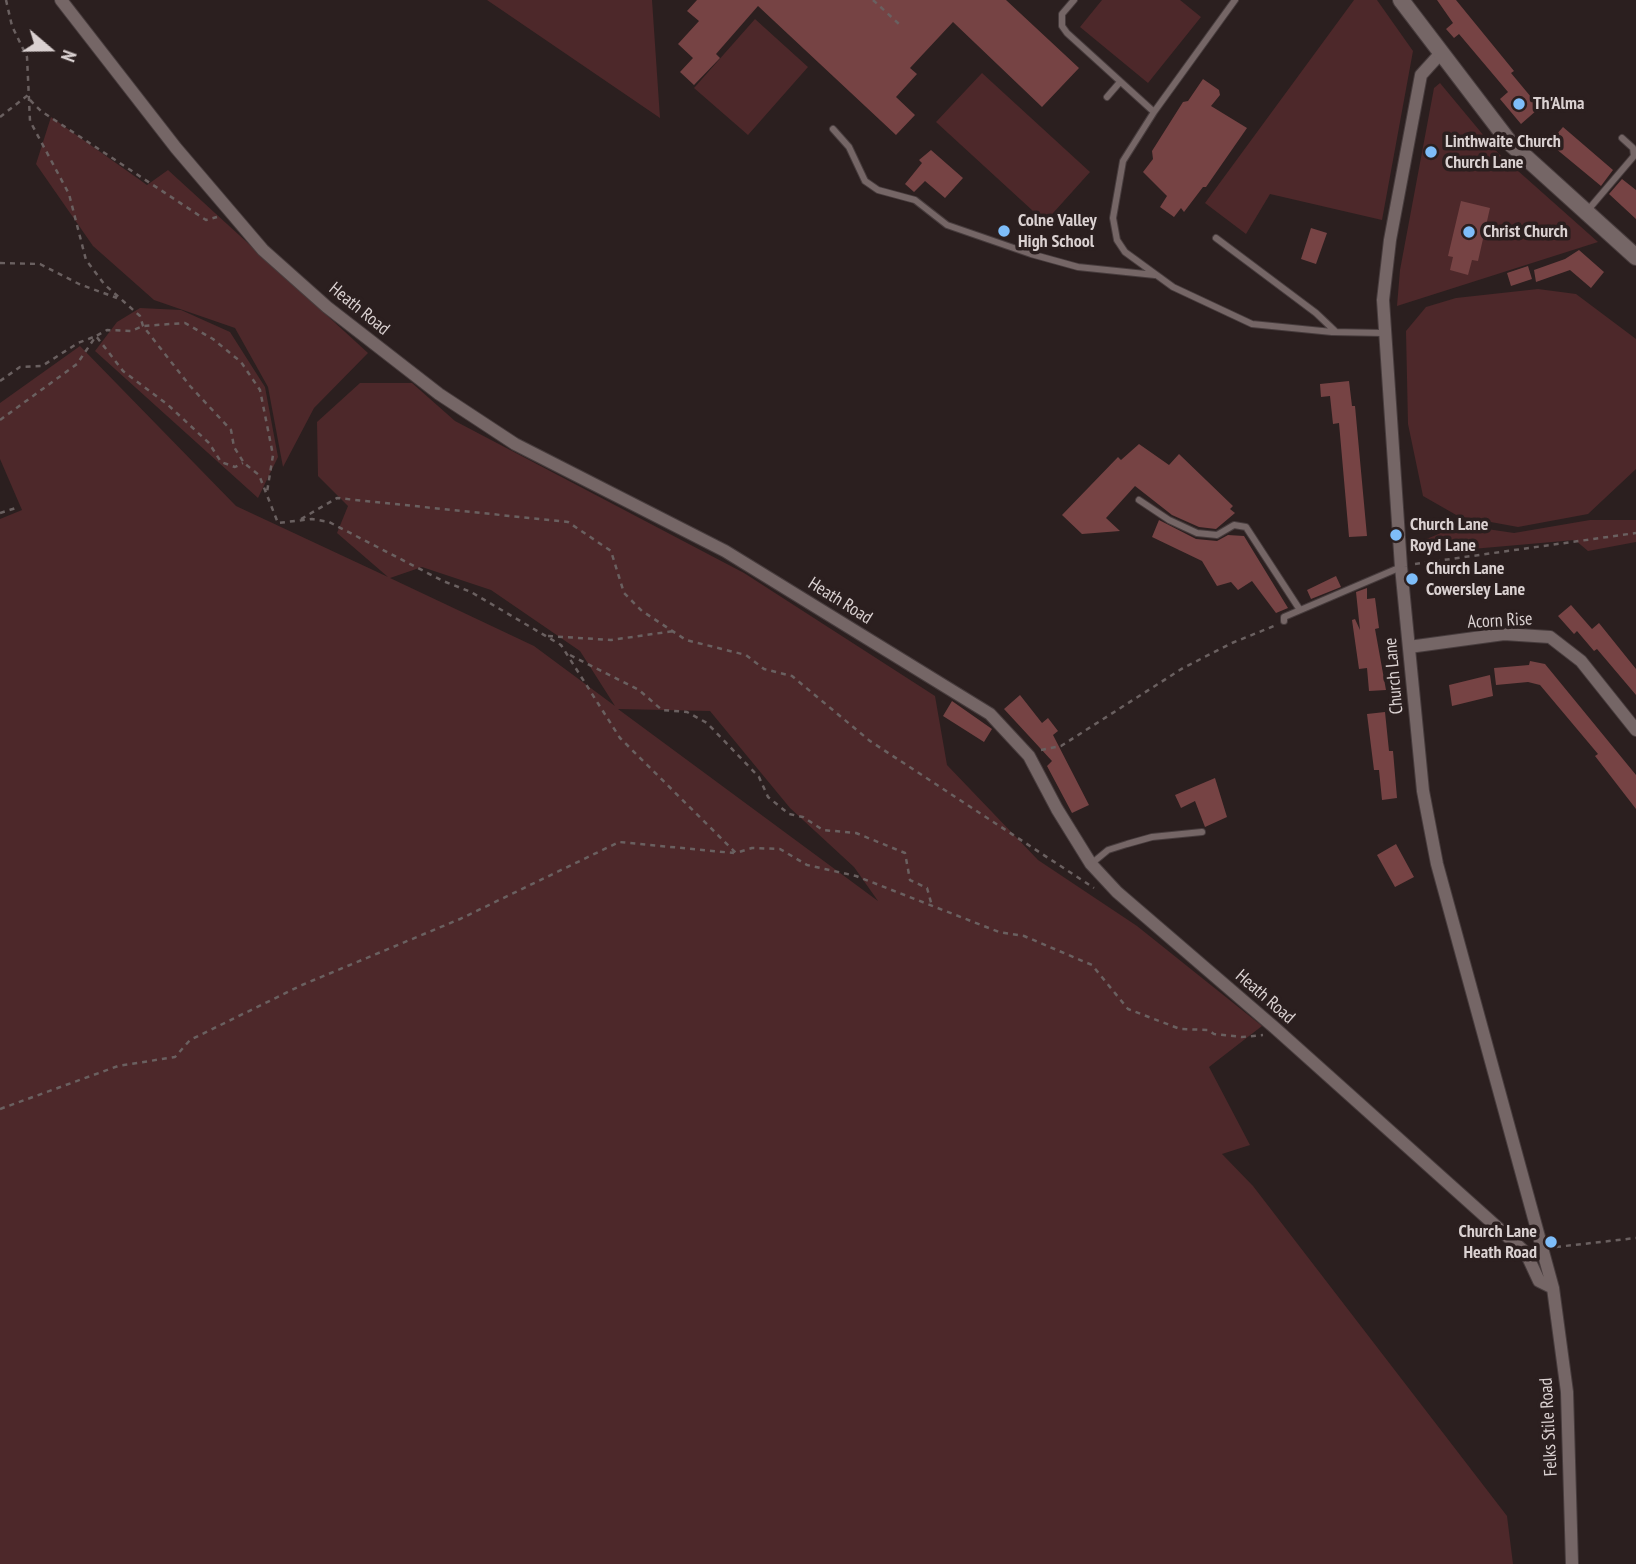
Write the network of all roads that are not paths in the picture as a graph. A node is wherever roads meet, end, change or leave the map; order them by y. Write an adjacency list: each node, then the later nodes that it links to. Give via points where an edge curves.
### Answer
1 (61, 0): 25 (street, Heath Road, via 231,214 263,250 327,307 475,420 726,551 990,714 1029,756)
2 (1074, 0): 6 (lane, via 1062,15 1062,26)
3 (1235, 0): 8 (lane)
4 (1401, 0): 5 (street)
5 (1440, 54): 12 (street, via 1510,143); 17 (street, Church Lane, via 1421,75 1390,240)
6 (1120, 82): 7 (lane); 8 (lane)
7 (1107, 97)
8 (1154, 112): 15 (lane, via 1123,161 1113,218 1117,240 1125,252)
9 (833, 129): 15 (lane, via 849,147 865,181 878,190 915,200 947,225 1078,267)
10 (1622, 138): 11 (lane)
11 (1635, 156): 12 (lane)
12 (1586, 211): 14 (street)
13 (1216, 238): 16 (lane)
14 (1636, 257)
15 (1157, 275): 16 (lane, via 1252,324)
16 (1336, 332): 17 (lane)
17 (1383, 333): 19 (street, Church Lane)
18 (1139, 500): 20 (lane, via 1197,533 1217,535 1234,525 1246,527)
19 (1401, 567): 20 (lane); 22 (street, Church Lane)
20 (1300, 610): 21 (lane)
21 (1284, 621)
22 (1409, 647): 23 (street, Acorn Rise, via 1504,634 1550,637 1580,661); 26 (street, Church Lane, via 1423,790 1437,864)
23 (1636, 730)
24 (1202, 832): 25 (lane, via 1127,844 1108,850)
25 (1091, 864): 26 (street, Heath Road, via 1116,892 1526,1252 1539,1281)
26 (1553, 1288): 27 (street, Felks Stile Road, via 1567,1392)
27 (1572, 1564)

